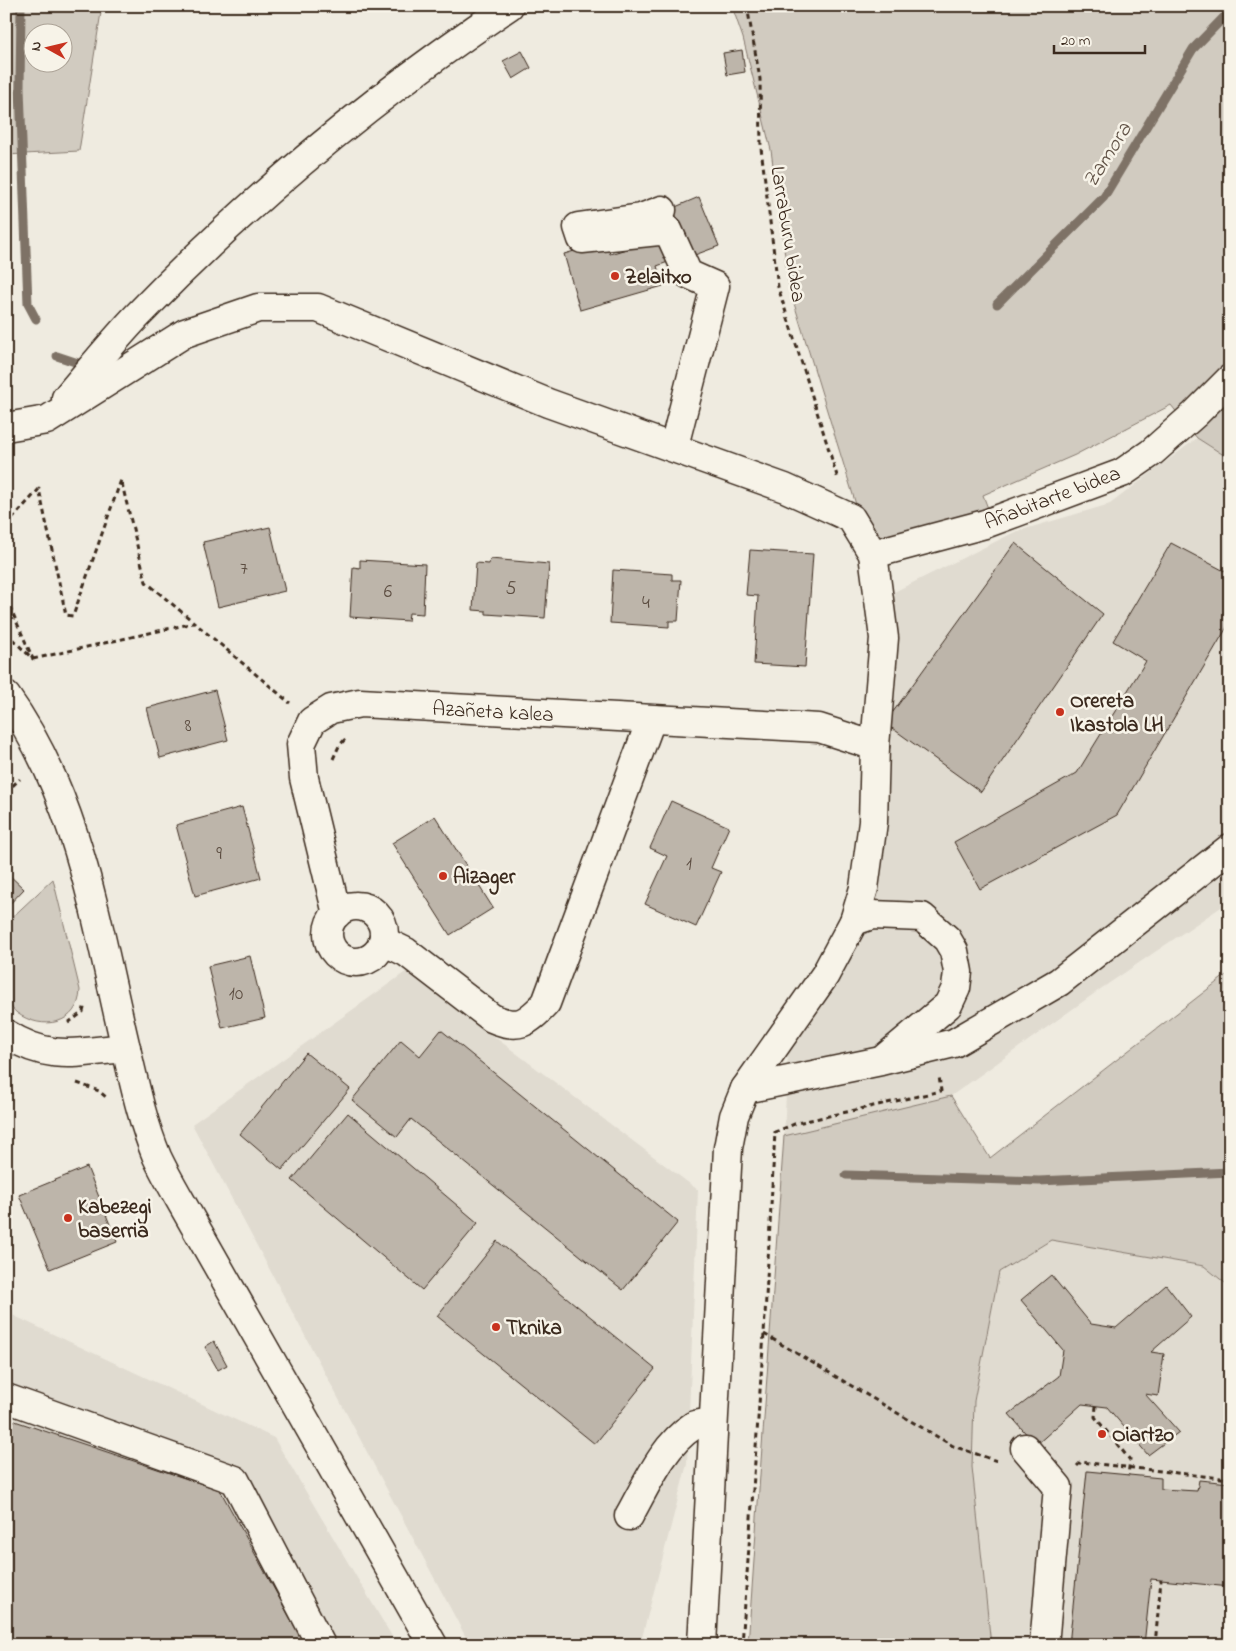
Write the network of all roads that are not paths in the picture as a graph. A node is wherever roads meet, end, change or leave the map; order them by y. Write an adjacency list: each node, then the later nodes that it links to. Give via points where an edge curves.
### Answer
1 (509, 6): 4 (street, via 460,39 314,150 137,316)
2 (662, 210): 6 (street, via 641,218 578,226 582,240 668,230 688,274 715,286)
3 (1230, 379): 7 (street, Añabitarte bidea, via 1151,453 1122,472 985,524)
4 (47, 420): 5 (street); 6 (street, via 186,333 258,308 318,308 548,403)
5 (6, 427)
6 (674, 446): 7 (street, via 785,488 851,518)
7 (873, 554): 10 (street, via 884,638)
8 (6, 696): 16 (street, via 27,726 56,784 72,832)
9 (651, 720): 10 (street, Azañeta kalea, via 819,728); 12 (street, Azañeta kalea, via 360,703 331,709 312,721 301,744 304,778); 14 (street, via 546,1003 530,1020 509,1025 492,1018 406,952)
10 (875, 746): 13 (street, via 873,822 864,888)
11 (1230, 848): 17 (street, via 1058,982 954,1043)
12 (337, 914): 14 (street, via 355,906 372,911 382,925); 14 (street, via 328,930 329,940 332,948 344,959 361,962 370,958)
13 (854, 921): 17 (street, via 872,915 922,917 947,939 954,951 958,972 956,988 948,1005); 18 (street, via 825,975)
14 (383, 941)
15 (6, 1034): 16 (street, via 23,1045 44,1052 66,1054)
16 (126, 1048): 24 (street, via 140,1106 157,1156 175,1192)
17 (881, 1061): 18 (street)
18 (745, 1089): 20 (street, via 734,1116 728,1148)
19 (6, 1398): 23 (street, via 235,1480)
20 (712, 1423): 22 (street, via 695,1425 676,1441); 25 (street)
21 (1025, 1448): 26 (street, via 1058,1487)
22 (629, 1516)
23 (321, 1645)
24 (432, 1645)
25 (702, 1645)
26 (1044, 1645)

